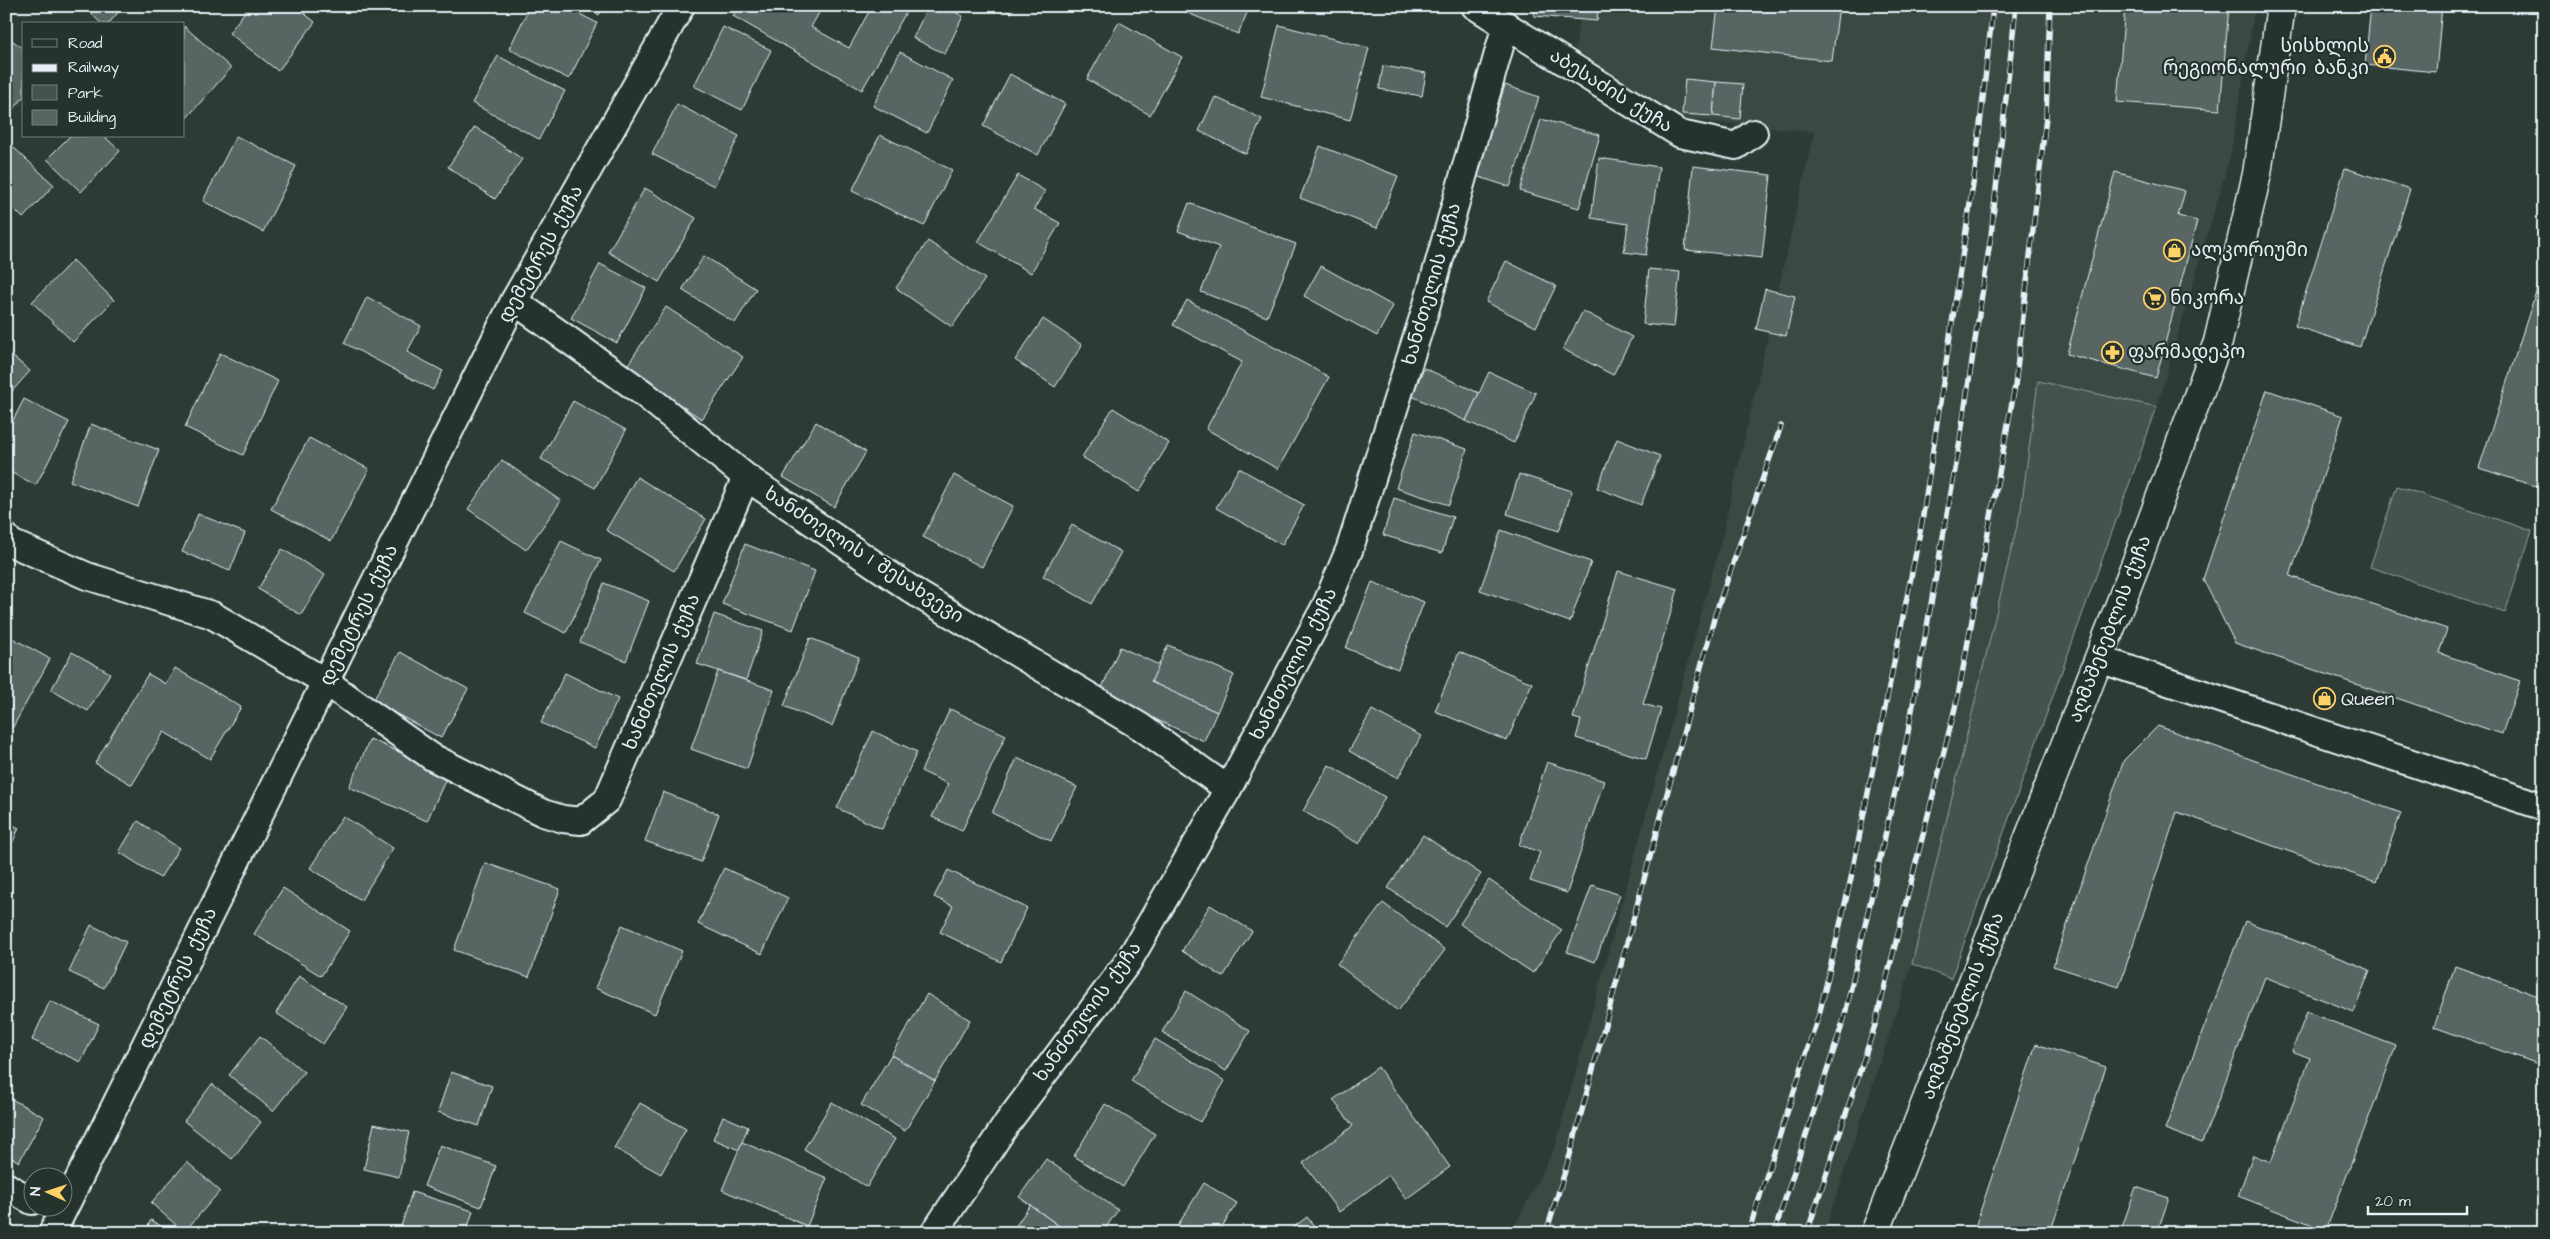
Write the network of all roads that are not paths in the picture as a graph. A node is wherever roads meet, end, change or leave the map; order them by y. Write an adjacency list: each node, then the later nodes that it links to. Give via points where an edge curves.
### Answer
1 (680, 6): 6 (street, დემეტრეს ქუჩა)
2 (1475, 6): 4 (street, აბესაძის ქუჩა)
3 (2281, 6): 9 (main road, აღმაშენებლის ქუჩა, via 2257,174 2218,342)
4 (1506, 25): 5 (street, აბესაძის ქუჩა, via 1680,134 1736,146); 11 (street, ხანძთელის ქუჩა, via 1426,308 1350,548 1326,606)
5 (1754, 133)
6 (514, 301): 7 (street, ხანძთელის I შესახვევი, via 643,393); 10 (street, დემეტრეს ქუჩა)
7 (746, 478): 10 (street, ხანძთელის ქუჩა, via 607,800 581,821 543,812 432,757); 11 (street, ხანძთელის I შესახვევი, via 921,596 1142,727)
8 (6, 537): 10 (street, via 11,543 87,576 212,615)
9 (2098, 659): 12 (street); 17 (main road, აღმაშენებლის ქუჩა)
10 (326, 682): 15 (street, დემეტრეს ქუჩა)
11 (1228, 789): 16 (street, ხანძთელის ქუჩა, via 1128,962 1008,1122)
12 (2544, 807)
13 (6, 1186): 14 (street)
14 (22, 1195)
15 (52, 1219)
16 (934, 1233)
17 (1874, 1233)

